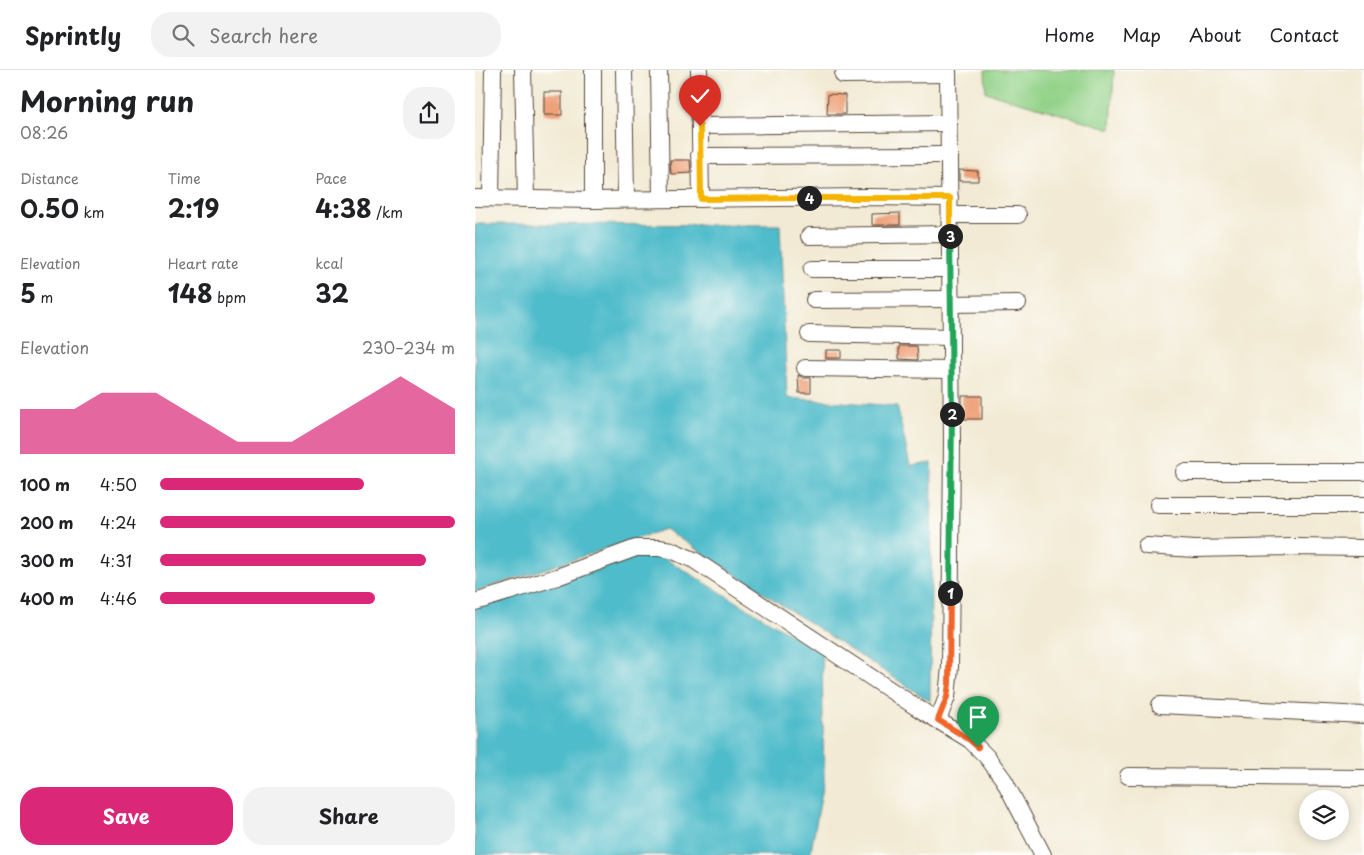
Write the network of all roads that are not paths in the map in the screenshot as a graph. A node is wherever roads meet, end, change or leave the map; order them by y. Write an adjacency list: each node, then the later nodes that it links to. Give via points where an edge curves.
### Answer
1 (493, 70): 13 (street)
2 (523, 70): 14 (street)
3 (593, 70): 19 (street)
4 (624, 70): 16 (street)
5 (659, 70): 17 (street)
6 (699, 70): 10 (street)
7 (948, 72): 8 (street); 9 (street)
8 (843, 75)
9 (949, 123): 10 (street); 11 (street)
10 (700, 126): 12 (street)
11 (949, 155): 12 (street); 15 (street)
12 (699, 156): 18 (street)
13 (483, 198): 14 (street)
14 (526, 198): 19 (street)
15 (950, 198): 18 (street); 20 (street)
16 (626, 199): 17 (street); 19 (street)
17 (661, 199): 18 (street)
18 (701, 199)
19 (593, 200)
20 (950, 215): 21 (street); 22 (street)
21 (1018, 215)
22 (950, 234): 23 (street); 25 (street)
23 (809, 236)
24 (812, 269): 25 (street)
25 (950, 269): 27 (street)
26 (814, 300): 27 (street)
27 (951, 301): 28 (street); 30 (street)
28 (1018, 303)
29 (809, 334): 30 (street)
30 (951, 336): 32 (street)
31 (805, 368): 32 (street)
32 (951, 370): 42 (street, via 949,666 947,697)
33 (1184, 472): 34 (street)
34 (1364, 472)
35 (1158, 505): 36 (street)
36 (1364, 505)
37 (1146, 546): 38 (street, via 1189,549)
38 (1364, 548)
39 (475, 602): 42 (street, via 557,577 625,551 647,548 671,550 694,560)
40 (1160, 705): 41 (street)
41 (1364, 716)
42 (938, 720): 45 (street, via 970,740 987,757 1004,780)
43 (1128, 776): 44 (street)
44 (1364, 778)
45 (1043, 855)

